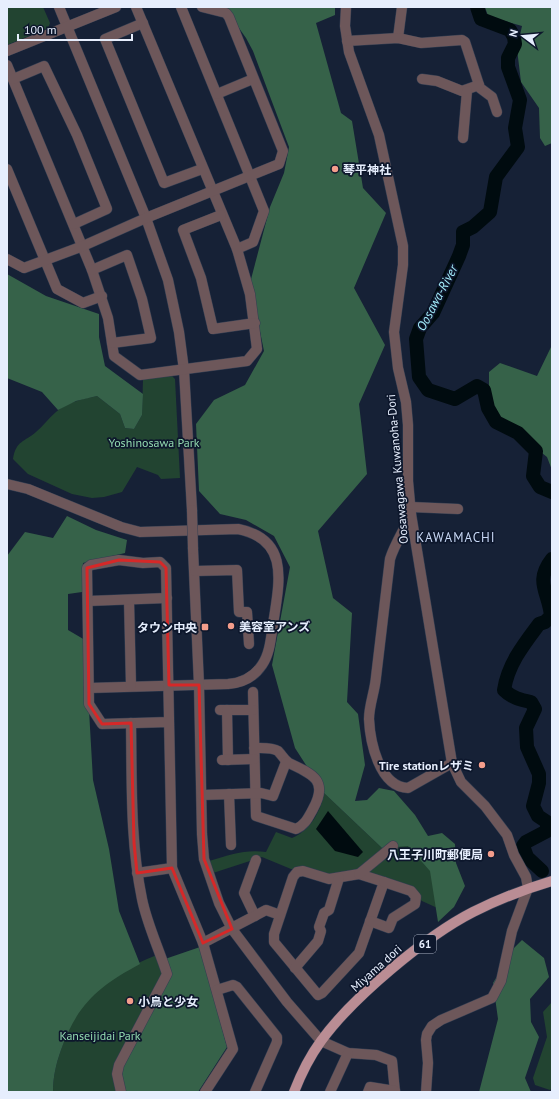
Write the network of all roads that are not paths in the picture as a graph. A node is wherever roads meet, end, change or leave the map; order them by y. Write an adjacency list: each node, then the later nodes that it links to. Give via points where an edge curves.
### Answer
1 (59, 7): 9 (street)
2 (116, 7): 9 (street)
3 (136, 7): 8 (street)
4 (181, 7): 19 (street)
5 (202, 7): 15 (street, via 226,13)
6 (346, 7): 11 (street, Oosawagawa Kuwanoha-Dori)
7 (402, 7): 10 (street)
8 (143, 23): 22 (street); 22 (street, via 105,38 137,118 164,183)
9 (67, 27): 12 (street); 27 (street)
10 (398, 38): 11 (street); 17 (street, via 421,43 462,40 465,42 468,63)
11 (347, 41): 40 (street, Oosawagawa Kuwanoha-Dori, via 379,135 403,246 395,339 408,425)
12 (7, 52)
13 (7, 65): 14 (street)
14 (13, 78): 28 (street); 28 (street, via 44,66 77,135 107,209)
15 (254, 79): 19 (street); 24 (street, via 283,151 279,164)
16 (422, 79): 18 (street)
17 (479, 85): 18 (street); 20 (street, via 492,97)
18 (467, 91): 21 (street)
19 (217, 94): 24 (street)
20 (497, 112)
21 (462, 138)
22 (202, 168): 25 (street)
23 (7, 169): 32 (street)
24 (249, 177): 25 (street); 30 (street, via 264,211 253,242)
25 (212, 192): 26 (street); 27 (street)
26 (221, 215): 30 (street); 35 (street, via 183,230 201,278 213,329)
27 (146, 218): 29 (street); 37 (street, via 168,280 180,332)
28 (74, 224): 29 (street)
29 (83, 246): 32 (street); 33 (street)
30 (237, 249): 35 (street)
31 (7, 259): 32 (street, via 24,268)
32 (45, 260): 34 (street, via 57,289 83,303)
33 (92, 270): 34 (street); 36 (street, via 127,255 142,299 151,338)
34 (102, 296): 36 (street)
35 (255, 323): 37 (street, via 257,349 247,361)
36 (112, 343): 37 (street, via 114,356 140,375)
37 (184, 370): 41 (street, bridge)
38 (7, 484): 47 (street, via 28,489 121,527 140,532 238,529 250,532 268,544 279,567 279,580 268,652 262,666 254,674 236,683)
39 (458, 509): 40 (street)
40 (411, 510): 57 (street, Oosawagawa Kuwanoha-Dori); 57 (street, via 390,559 376,683 369,717 370,735 373,749 384,773 403,788 408,788)
41 (195, 571): 45 (street, via 237,570 239,612 248,612); 47 (street)
42 (167, 598): 43 (street); 44 (street, via 166,568 160,562 120,560 87,568); 46 (street)
43 (129, 600): 44 (street); 48 (street)
44 (88, 601): 49 (street)
45 (249, 644)
46 (169, 685): 47 (street); 48 (street); 52 (street)
47 (199, 685): 60 (street)
48 (131, 686): 49 (street)
49 (89, 688): 53 (street, via 89,704 102,724)
50 (252, 692): 51 (street)
51 (253, 710): 54 (street); 55 (street, via 224,710 225,760)
52 (169, 722): 53 (street); 64 (street)
53 (131, 723): 65 (street, via 134,843)
54 (254, 748): 55 (street); 56 (street, via 278,751)
55 (254, 759): 58 (street)
56 (286, 762): 58 (street, via 273,796); 58 (street, via 305,769 319,785 321,794 306,821 296,830 256,816)
57 (452, 763): 70 (street, Oosawagawa Kuwanoha-Dori, via 461,782 485,806 507,835 526,877)
58 (255, 793): 59 (street)
59 (230, 794): 60 (street); 61 (street)
60 (202, 795): 74 (street, via 204,860 219,903)
61 (231, 845)
62 (393, 846): 66 (street)
63 (256, 860): 72 (street, via 250,876 240,880)
64 (172, 868): 65 (street); 75 (street)
65 (138, 873): 80 (street, via 142,901 167,974 119,1064 117,1074)
66 (359, 874): 67 (street); 69 (street)
67 (339, 878): 71 (street, via 329,879 303,871 297,872); 76 (street, via 319,927 321,931 318,941)
68 (552, 881): 70 (main road, Miyama dori / 61)
69 (384, 882): 73 (street); 73 (street, via 411,891 416,897 416,904 393,918 389,928)
70 (528, 888): 78 (main road, Miyama dori / 61, via 472,913 416,950 364,994); 87 (street, via 512,931 501,981 492,998 441,1020 432,1026 427,1034)
71 (280, 915): 72 (street, via 266,910); 76 (street, via 274,942)
72 (254, 916): 74 (street)
73 (370, 922): 76 (street, via 359,952 322,994 318,995)
74 (232, 929): 75 (street); 78 (street, via 287,1002)
75 (203, 943): 77 (street)
76 (295, 968)
77 (217, 990): 81 (street, via 233,1049); 82 (street, via 233,985 237,987 277,1038)
78 (321, 1041): 79 (street); 83 (main road, Miyama dori / 61)
79 (348, 1053): 84 (street); 86 (street, via 376,1056 392,1061)
80 (121, 1092)
81 (205, 1092)
82 (255, 1092)
83 (294, 1092)
84 (330, 1092)
85 (368, 1092): 86 (street, via 370,1087)
86 (395, 1092)
87 (426, 1092)

